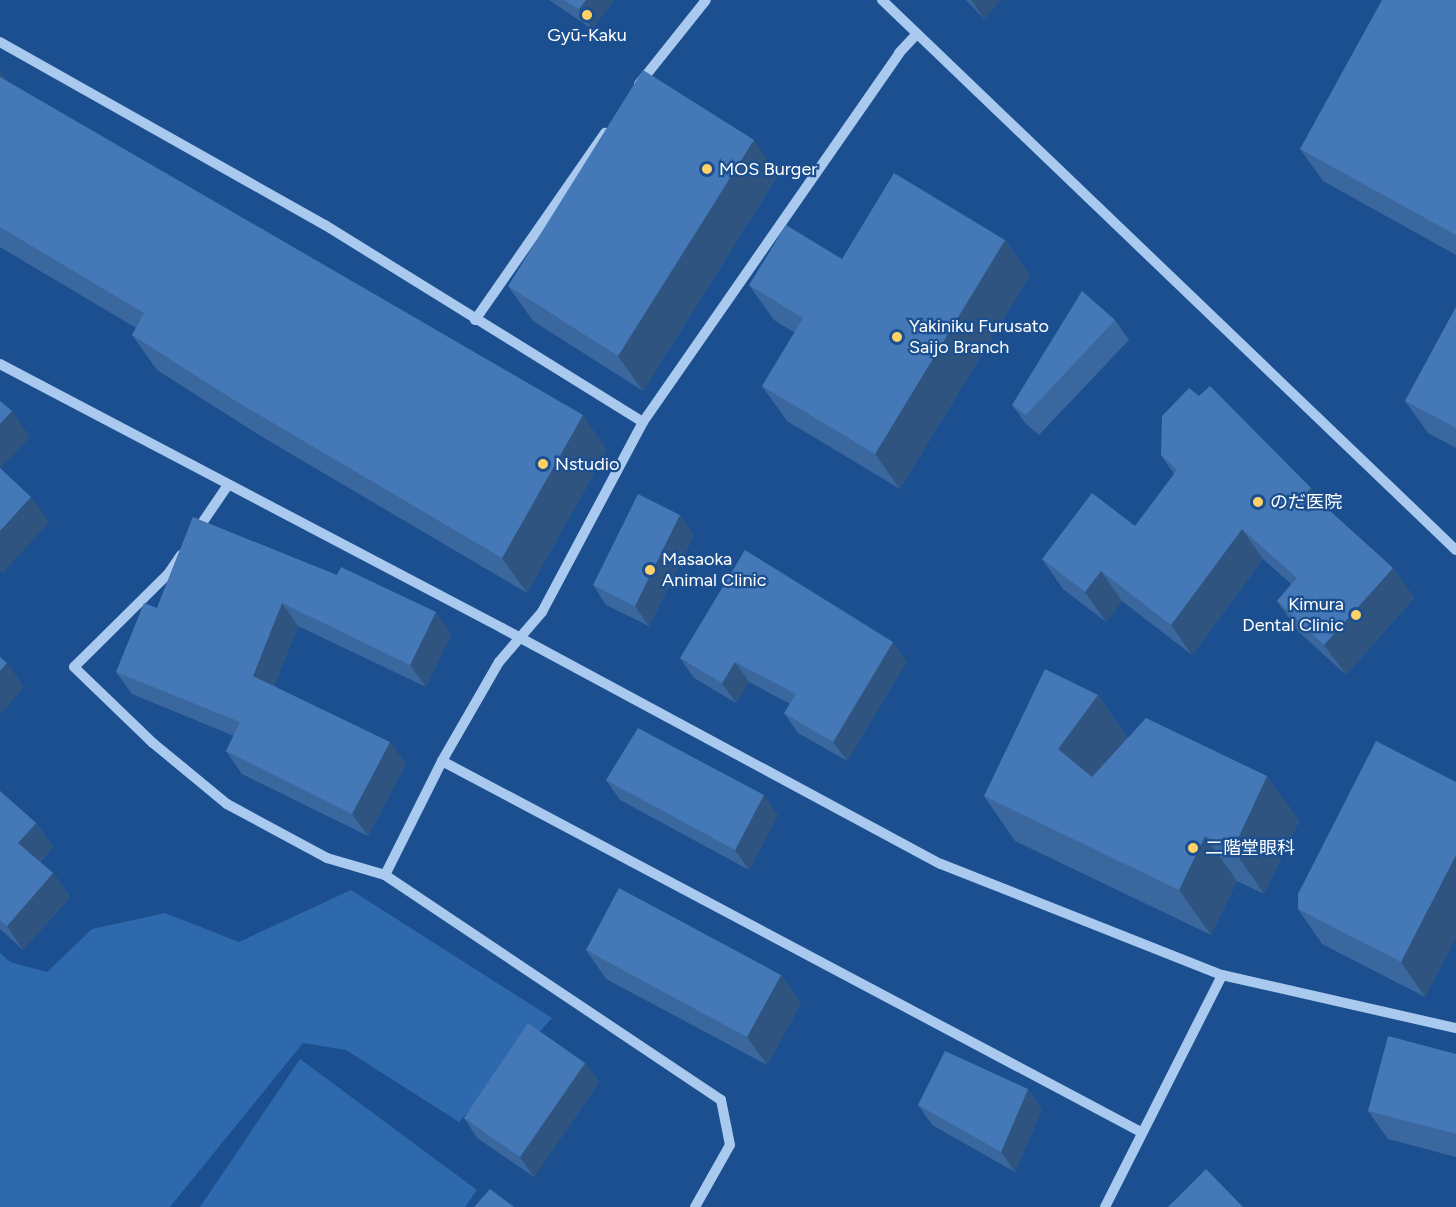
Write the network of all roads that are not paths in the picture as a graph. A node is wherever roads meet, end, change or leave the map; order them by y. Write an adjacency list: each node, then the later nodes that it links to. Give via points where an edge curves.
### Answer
1 (706, 0): 5 (street)
2 (882, 0): 3 (street)
3 (917, 34): 9 (street, via 899,54); 11 (street)
4 (0, 42): 7 (street, via 325,225)
5 (630, 96)
6 (610, 125): 7 (street)
7 (475, 320): 9 (street)
8 (0, 364): 10 (street)
9 (643, 422): 12 (street, via 542,612)
10 (228, 484): 12 (street); 14 (street, via 168,574 74,667 153,743 227,804 327,858)
11 (1456, 550)
12 (517, 638): 13 (street); 15 (street, via 941,864)
13 (442, 761): 14 (street); 17 (street)
14 (385, 875): 18 (street, via 721,1100 730,1145)
15 (1222, 975): 16 (street); 17 (street)
16 (1456, 1028)
17 (1141, 1132): 19 (street)
18 (695, 1207)
19 (1105, 1207)

